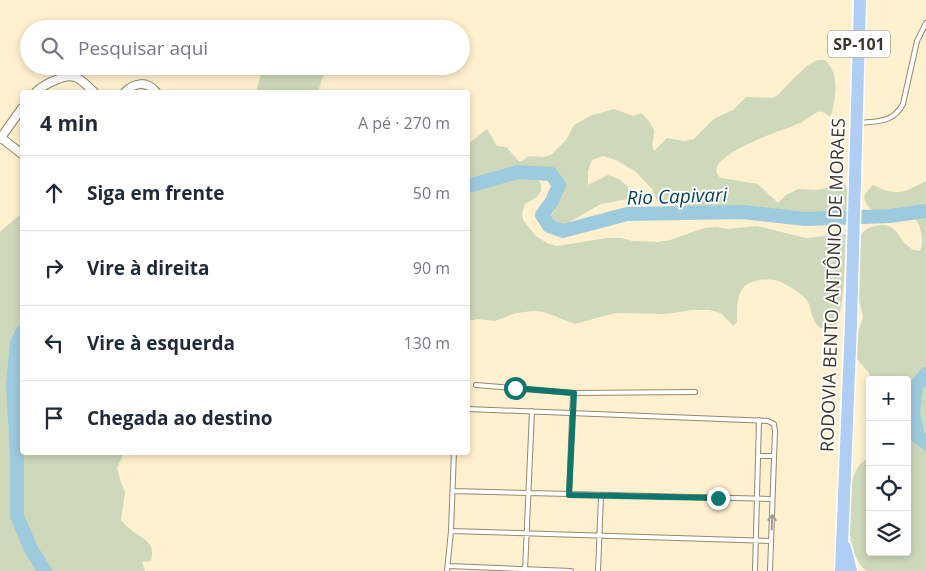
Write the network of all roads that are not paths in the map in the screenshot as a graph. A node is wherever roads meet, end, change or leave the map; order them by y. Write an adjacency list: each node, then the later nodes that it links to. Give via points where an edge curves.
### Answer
1 (860, 0): 10 (main road, RODOVIA BENTO ANTÔNIO DE MORAES / SP-101)
2 (926, 23): 10 (lane, via 917,41 904,104 899,113 885,120)
3 (66, 75): 5 (street)
4 (66, 75): 6 (street, via 76,77)
5 (38, 90)
6 (92, 90)
7 (128, 90): 8 (street, via 138,84 146,84)
8 (154, 90)
9 (20, 111): 11 (street)
10 (857, 124): 32 (main road, RODOVIA BENTO ANTÔNIO DE MORAES / SP-101)
11 (0, 138): 12 (street)
12 (20, 153)
13 (476, 385): 15 (lane)
14 (695, 392): 15 (lane)
15 (574, 393): 18 (lane)
16 (470, 408): 17 (lane)
17 (532, 411): 18 (lane); 24 (lane)
18 (573, 412): 19 (lane); 25 (lane)
19 (759, 420): 21 (lane); 22 (lane, via 774,424)
20 (454, 455): 23 (lane)
21 (758, 456): 22 (lane); 27 (lane)
22 (774, 456): 28 (lane)
23 (453, 491): 24 (lane); 29 (lane)
24 (528, 494): 25 (lane); 30 (lane)
25 (569, 495): 26 (lane)
26 (601, 496): 27 (lane); 31 (lane)
27 (757, 499): 28 (lane); 33 (lane)
28 (772, 499): 34 (lane, one-way to 28)
29 (451, 531): 30 (lane); 35 (lane)
30 (526, 532): 31 (lane); 37 (lane)
31 (598, 536): 33 (lane); 39 (lane)
32 (842, 540): 42 (main road); 43 (main road, RODOVIA BENTO ANTÔNIO DE MORAES / SP-101); 44 (main road)
33 (756, 541): 34 (lane); 40 (lane)
34 (771, 541): 41 (lane)
35 (448, 568): 36 (lane)
36 (488, 570): 37 (lane)
37 (525, 570): 38 (lane)
38 (571, 571)
39 (598, 571)
40 (755, 571)
41 (770, 571)
42 (834, 571)
43 (840, 571)
44 (852, 571)

